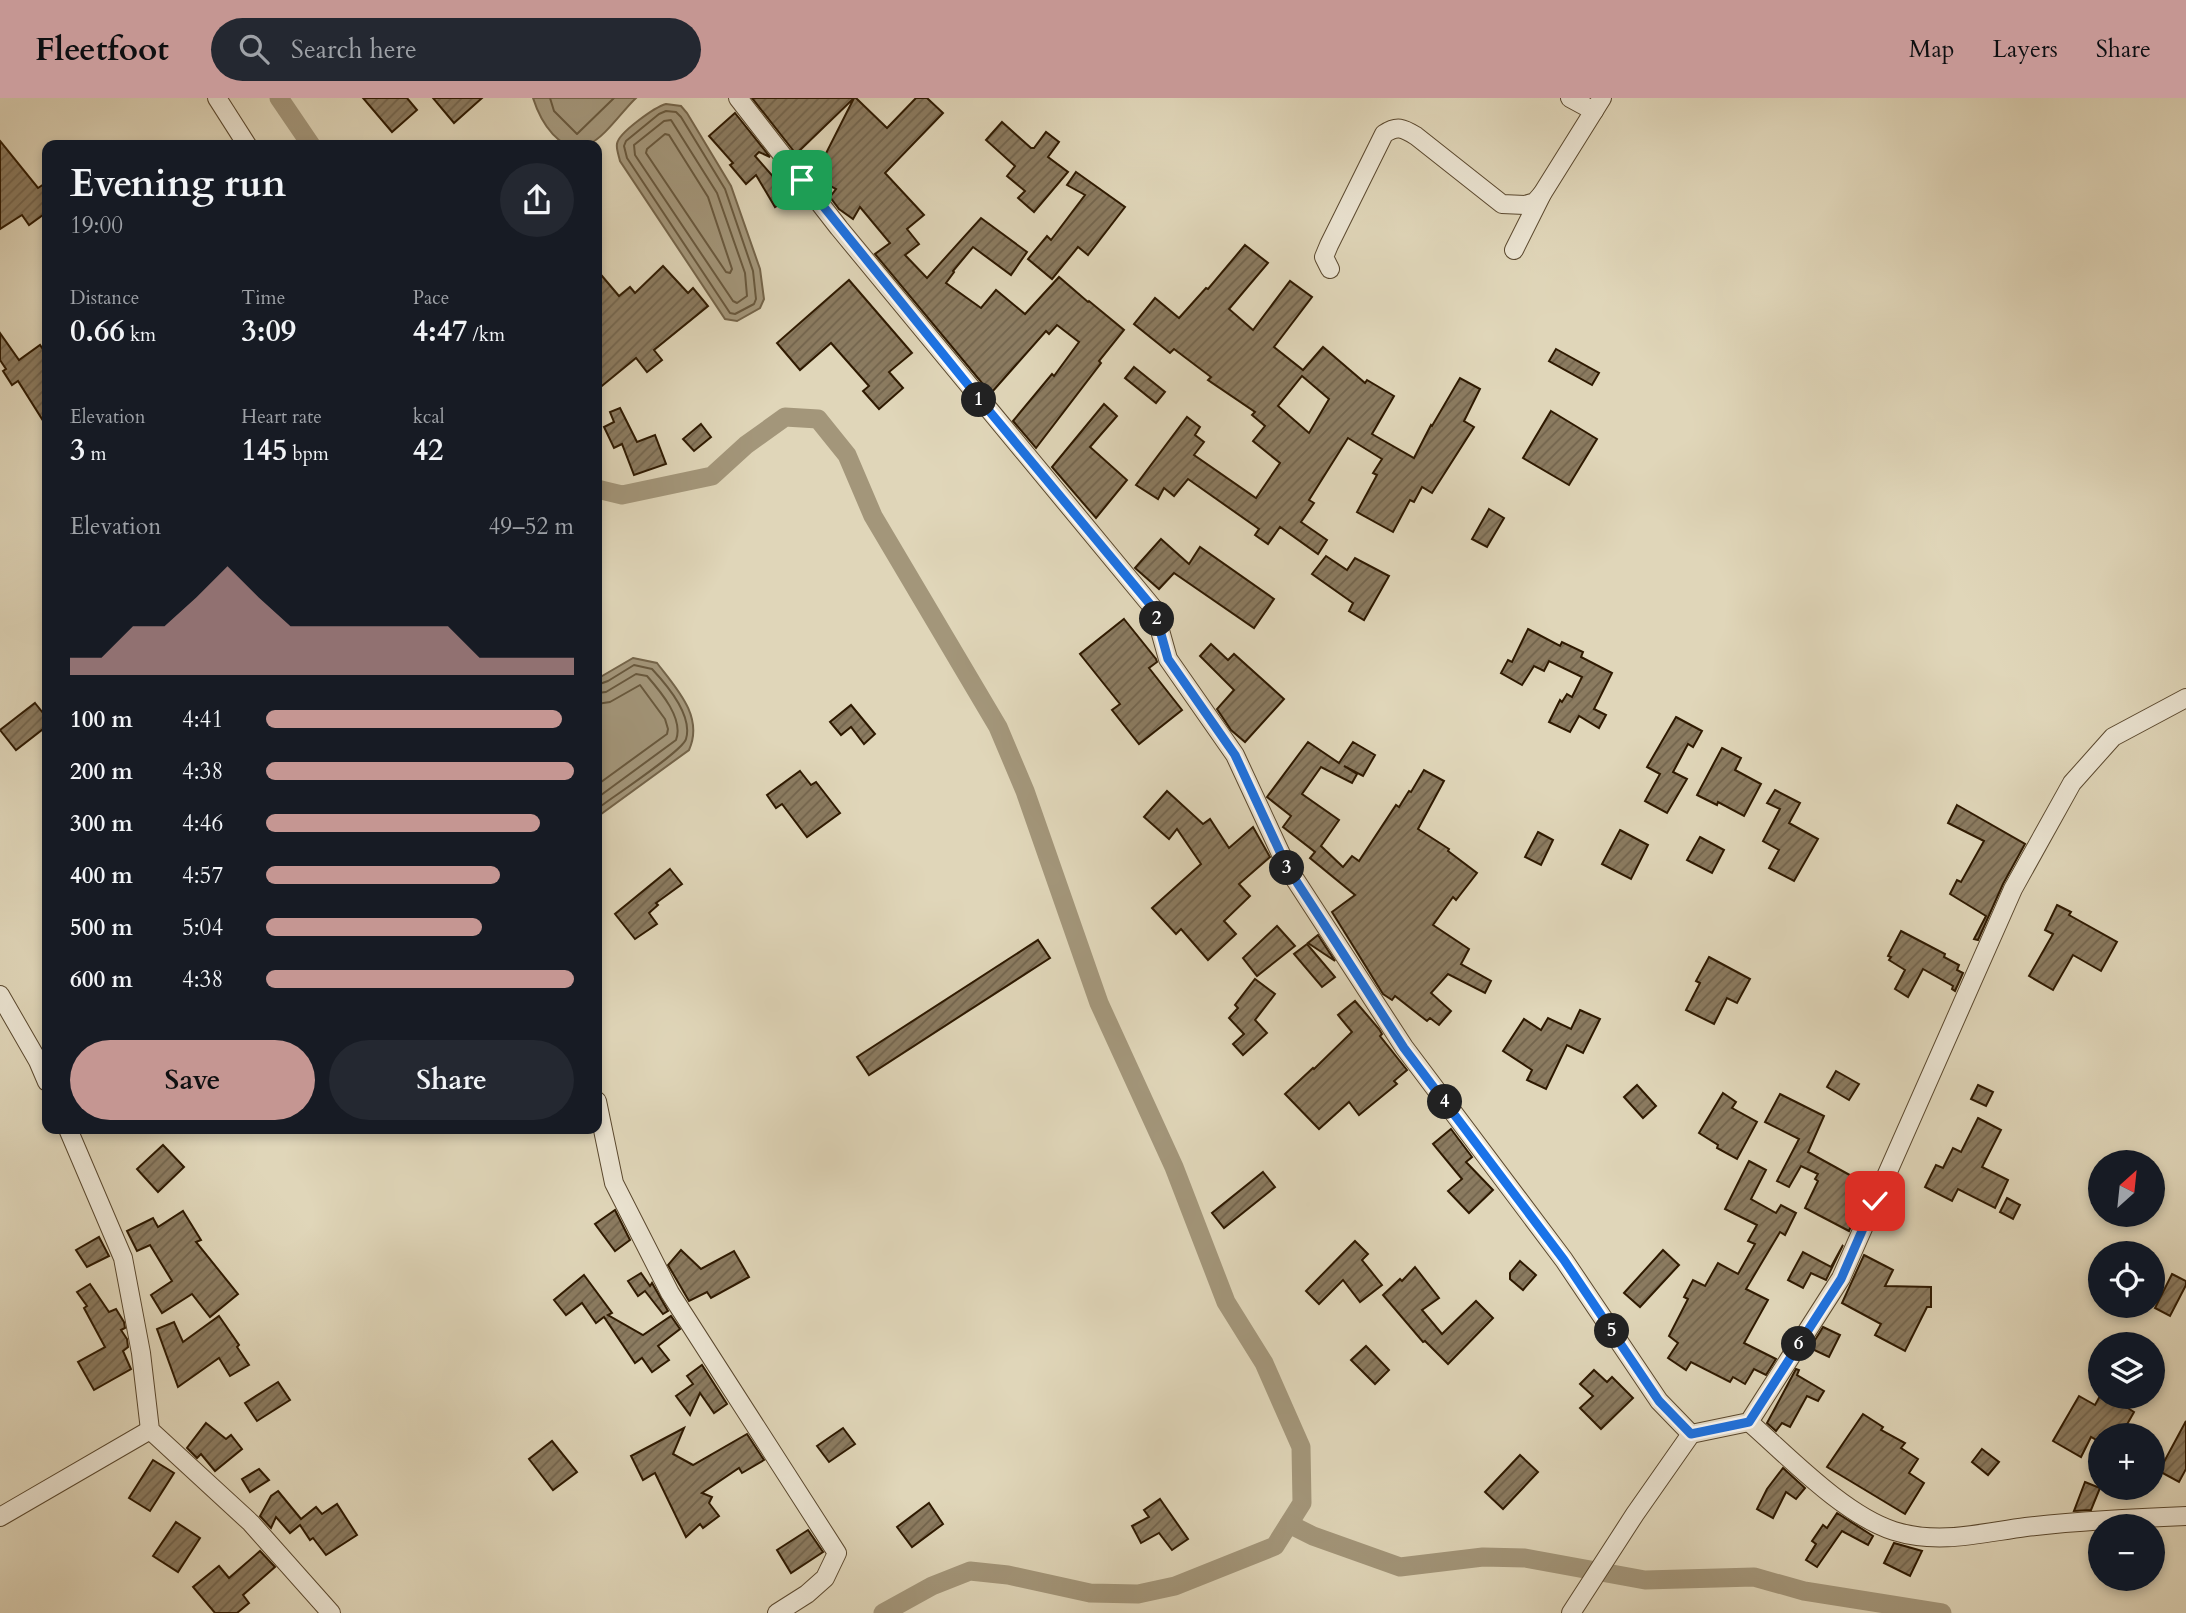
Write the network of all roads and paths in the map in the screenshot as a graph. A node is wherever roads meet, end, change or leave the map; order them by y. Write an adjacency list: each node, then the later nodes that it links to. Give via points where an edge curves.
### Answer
1 (217, 98): 5 (street)
2 (738, 98): 18 (street, via 1154,609 1168,659 1235,755 1294,879 1404,1048 1564,1260 1659,1401)
3 (1570, 98): 4 (street)
4 (1598, 104): 6 (street)
5 (244, 140)
6 (1542, 194): 7 (street); 8 (street, via 1525,205 1502,204 1416,136 1393,127 1384,134 1329,245 1325,257)
7 (1514, 250)
8 (1330, 269)
9 (2186, 698): 16 (street, via 2113,737 2072,783 2013,889 1841,1279)
10 (0, 995): 12 (street)
11 (42, 1043): 12 (street)
12 (31, 1049): 13 (street)
13 (42, 1072)
14 (602, 1125): 22 (street, via 614,1183 670,1293 837,1553 825,1578)
15 (70, 1134): 17 (street, via 123,1258)
16 (1749, 1422): 18 (street); 19 (street, via 1849,1509 1894,1531 1948,1539 2026,1527)
17 (150, 1430): 20 (street); 21 (street, via 251,1523)
18 (1691, 1434): 23 (street)
19 (2186, 1516)
20 (0, 1517)
21 (331, 1613)
22 (777, 1613)
23 (1571, 1613)

